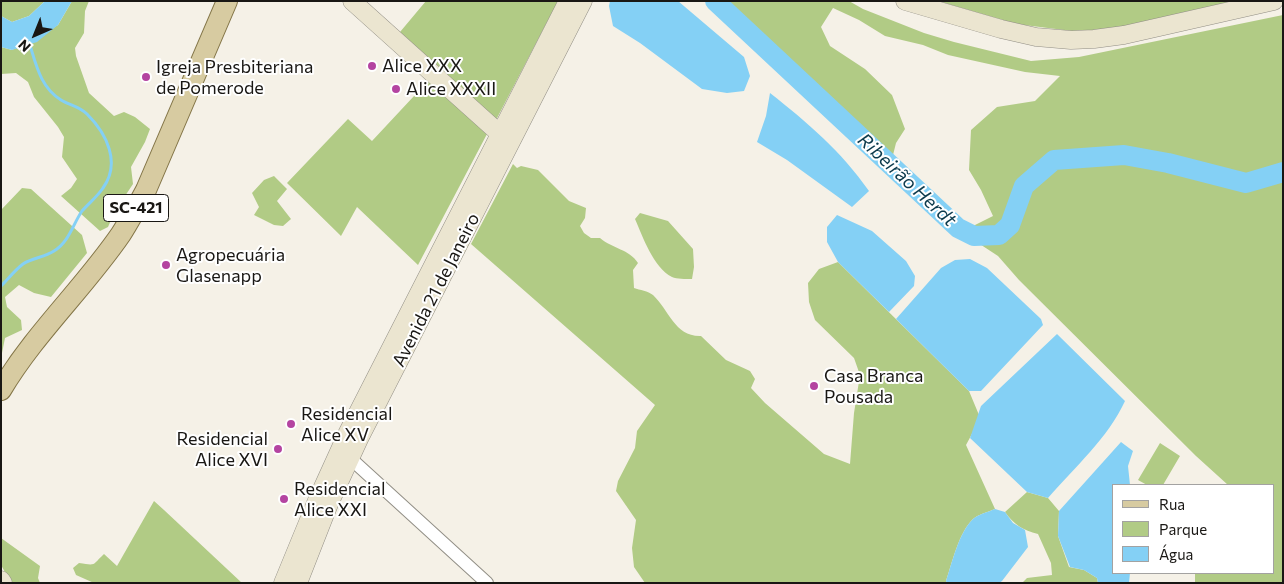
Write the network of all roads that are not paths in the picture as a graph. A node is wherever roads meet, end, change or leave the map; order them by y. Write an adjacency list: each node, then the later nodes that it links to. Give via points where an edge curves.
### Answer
1 (227, 1): 8 (main road, SC-421, via 135,211 109,250 26,353)
2 (352, 1): 7 (main road)
3 (568, 1): 7 (main road, Avenida 21 de Janeiro)
4 (584, 1): 9 (main road, Avenida 21 de Janeiro)
5 (905, 1): 6 (main road, via 1001,30 1071,40 1124,35)
6 (1274, 1)
7 (500, 134): 10 (main road, Avenida 21 de Janeiro, via 341,446)
8 (1, 390)
9 (350, 458): 11 (main road, Avenida 21 de Janeiro); 12 (street)
10 (283, 583)
11 (298, 583)
12 (487, 583)

